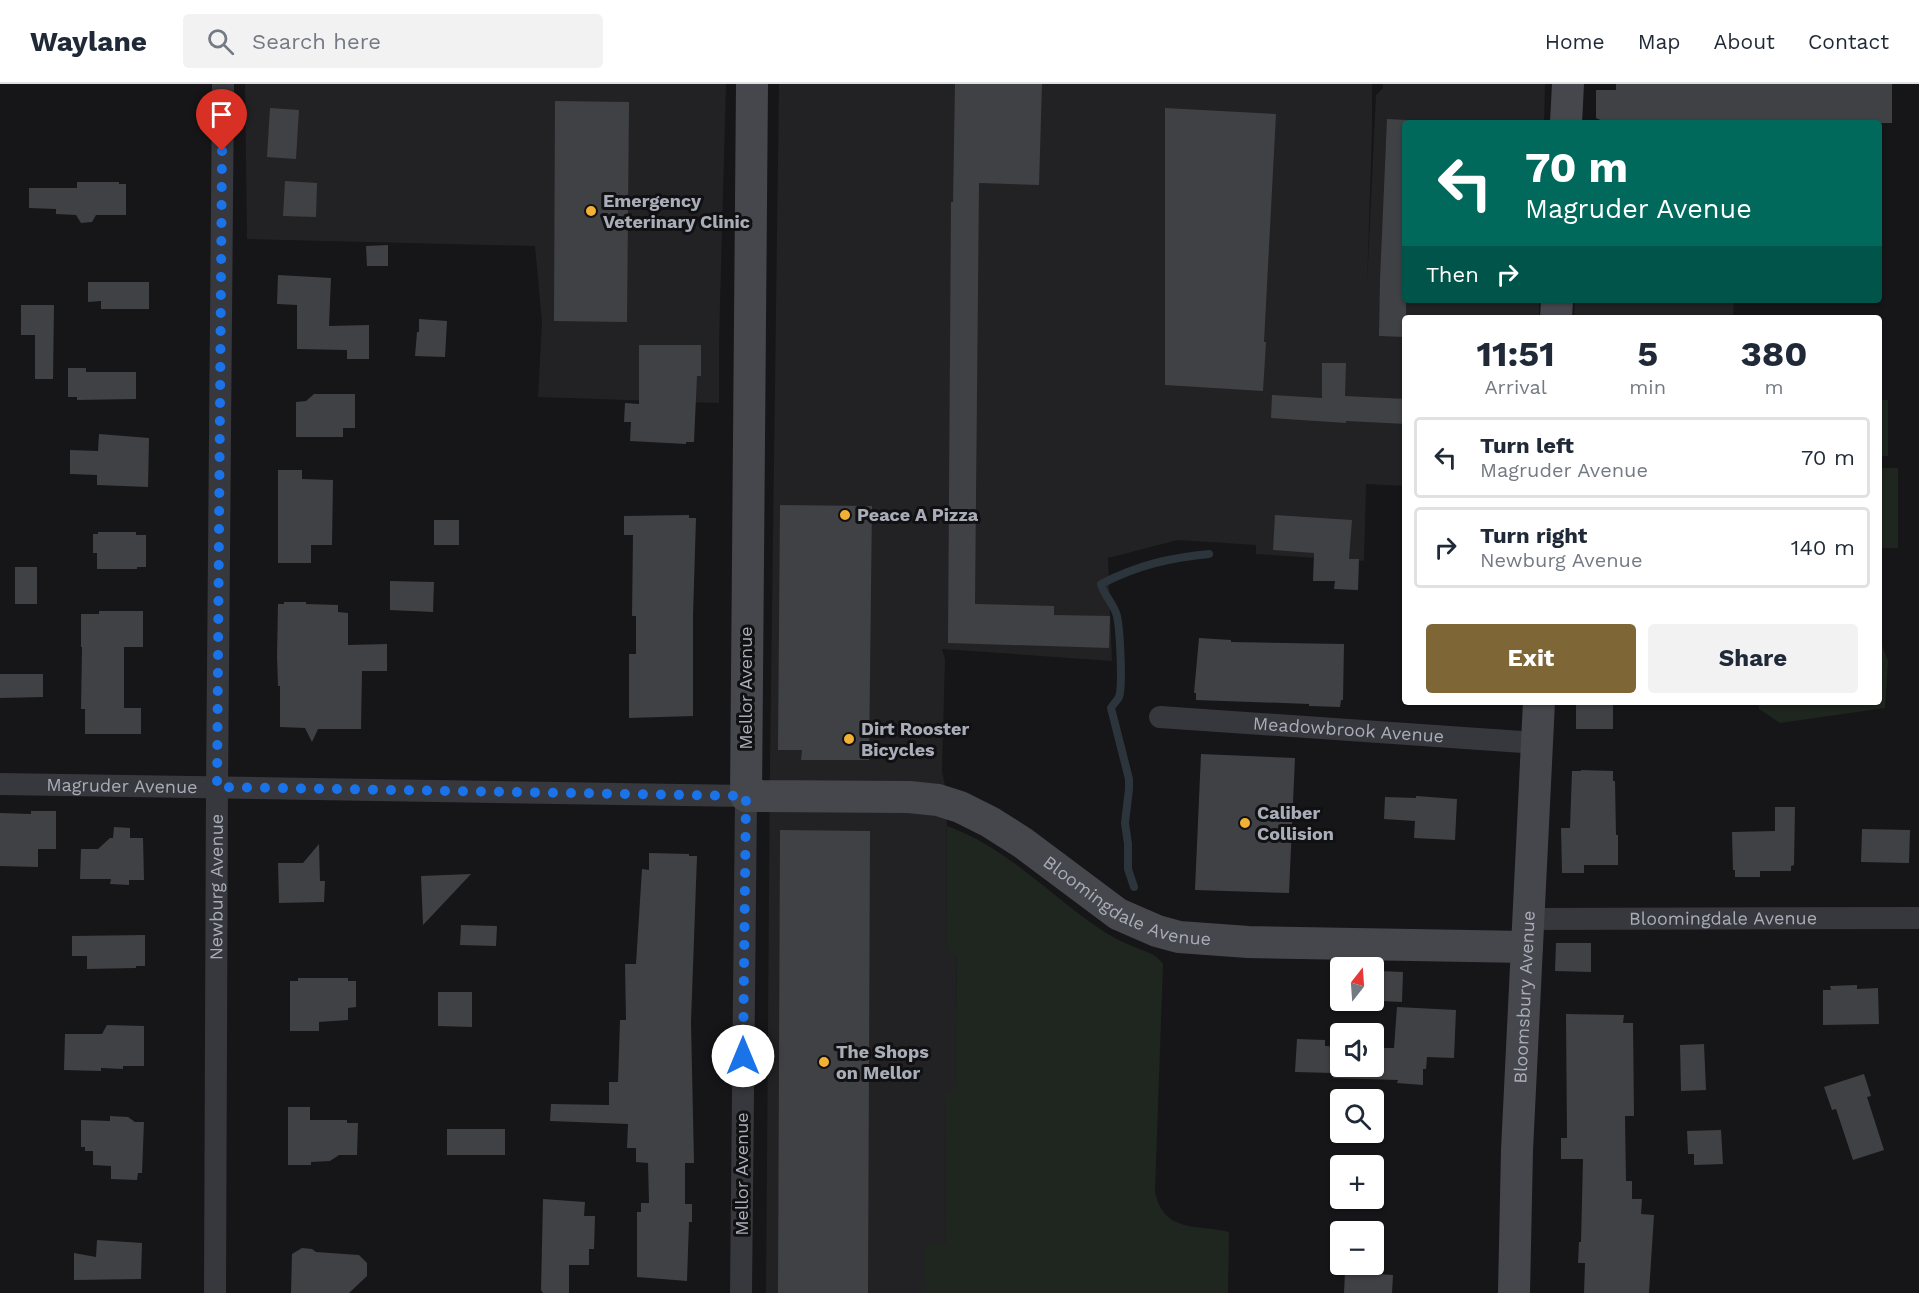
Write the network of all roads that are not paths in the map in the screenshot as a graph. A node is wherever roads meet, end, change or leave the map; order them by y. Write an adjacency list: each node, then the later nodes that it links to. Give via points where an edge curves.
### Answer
1 (223, 84): 9 (street, Newburg Avenue)
2 (752, 84): 10 (street, Mellor Avenue)
3 (1568, 84): 4 (street)
4 (1566, 120)
5 (1539, 705): 7 (street, Bloomsbury Avenue)
6 (1160, 717): 7 (street, Meadowbrook Avenue)
7 (1538, 743): 12 (street, Bloomsbury Avenue)
8 (0, 784): 9 (street, Magruder Avenue)
9 (217, 787): 10 (street, Magruder Avenue); 13 (street, Newburg Avenue)
10 (746, 796): 12 (street, Bloomingdale Avenue, via 909,797 960,807 1023,843 1118,914 1179,937 1248,942); 14 (street, Mellor Avenue)
11 (1919, 918): 12 (street, Bloomingdale Avenue)
12 (1528, 933): 15 (street, Bloomsbury Avenue, via 1516,1150)
13 (215, 1293)
14 (741, 1293)
15 (1514, 1293)

